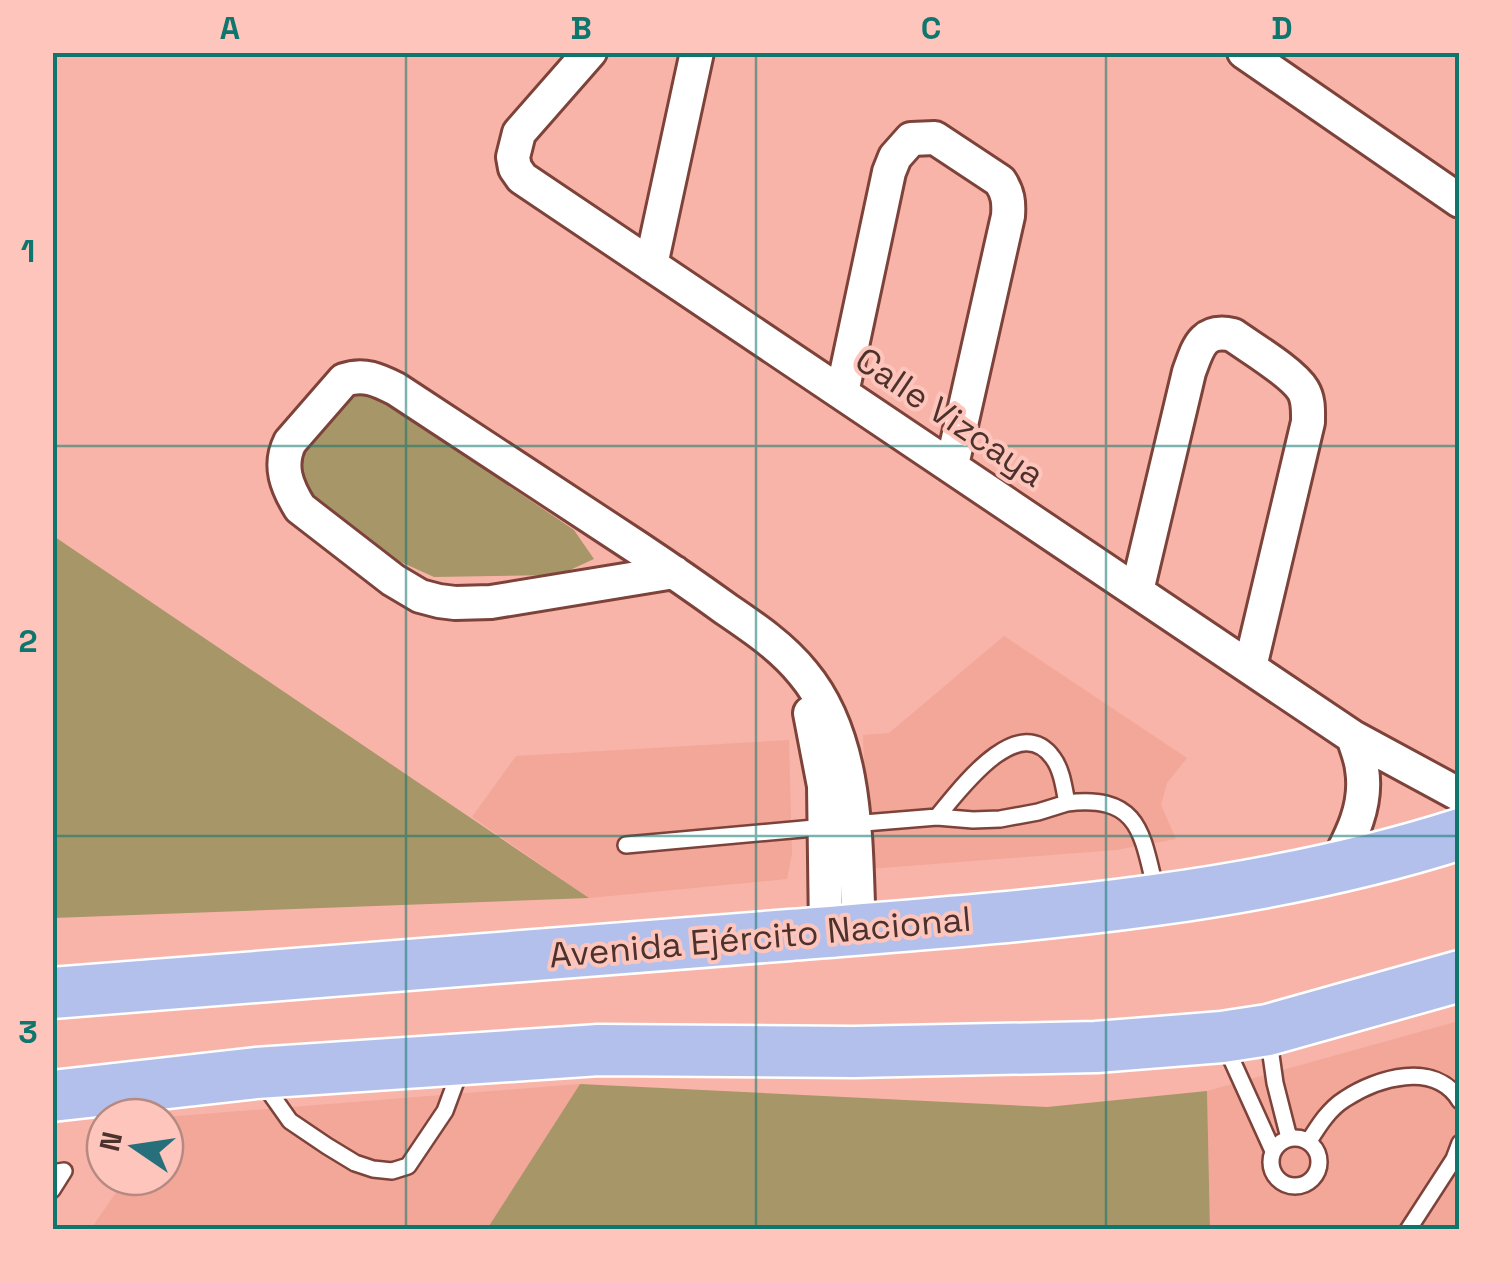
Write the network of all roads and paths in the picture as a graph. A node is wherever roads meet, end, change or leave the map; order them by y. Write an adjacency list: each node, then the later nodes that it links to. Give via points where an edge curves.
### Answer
1 (590, 52): 5 (street, Calle Vizcaya, via 519,133 514,168)
2 (697, 52): 5 (street)
3 (1244, 52): 4 (street)
4 (1460, 201)
5 (651, 265): 6 (street, Calle Vizcaya)
6 (842, 393): 7 (street, Calle Vizcaya); 7 (street, via 889,172 910,138 935,138 1000,182 1008,216)
7 (952, 465): 9 (street, Calle Vizcaya)
8 (674, 572): 8 (street, via 396,389 365,376 344,380 284,454 290,493 300,508 420,596 455,604 491,602); 15 (street, via 803,672 824,786)
9 (1137, 591): 10 (street, Calle Vizcaya); 10 (street, via 1188,372 1209,335 1233,335 1292,378 1308,403)
10 (1250, 667): 11 (street, Calle Vizcaya)
11 (1353, 737): 12 (street, Calle Vizcaya); 18 (street, via 1362,802)
12 (1460, 795)
13 (1067, 803): 14 (lane, via 1000,819); 14 (lane, via 1052,756 1028,743 986,761); 19 (lane, via 1103,802 1131,816)
14 (937, 816): 15 (lane)
15 (840, 825): 17 (lane); 20 (street)
16 (1460, 834): 18 (main road, Avenida Ejército Nacional)
17 (626, 845)
18 (1334, 869): 19 (main road, Avenida Ejército Nacional)
19 (1158, 899): 20 (main road, Avenida Ejército Nacional)
20 (842, 931): 22 (main road, Avenida Ejército Nacional)
21 (1460, 976): 23 (main road)
22 (52, 993)
23 (1245, 1034): 24 (main road, via 1096,1047 599,1050); 28 (lane, via 1274,1084); 31 (lane)
24 (465, 1058): 25 (main road); 25 (lane, via 446,1111 408,1166 392,1171 355,1163 302,1129)
25 (256, 1073): 26 (main road)
26 (52, 1096)
27 (1460, 1101): 29 (lane, via 1445,1086 1405,1075 1343,1100)
28 (1288, 1138): 29 (lane); 31 (lane)
29 (1309, 1141): 31 (lane, via 1319,1168 1297,1186 1272,1171)
30 (1460, 1143): 34 (lane)
31 (1273, 1151)
32 (52, 1172): 33 (lane, via 64,1172)
33 (52, 1190)
34 (1408, 1230)

